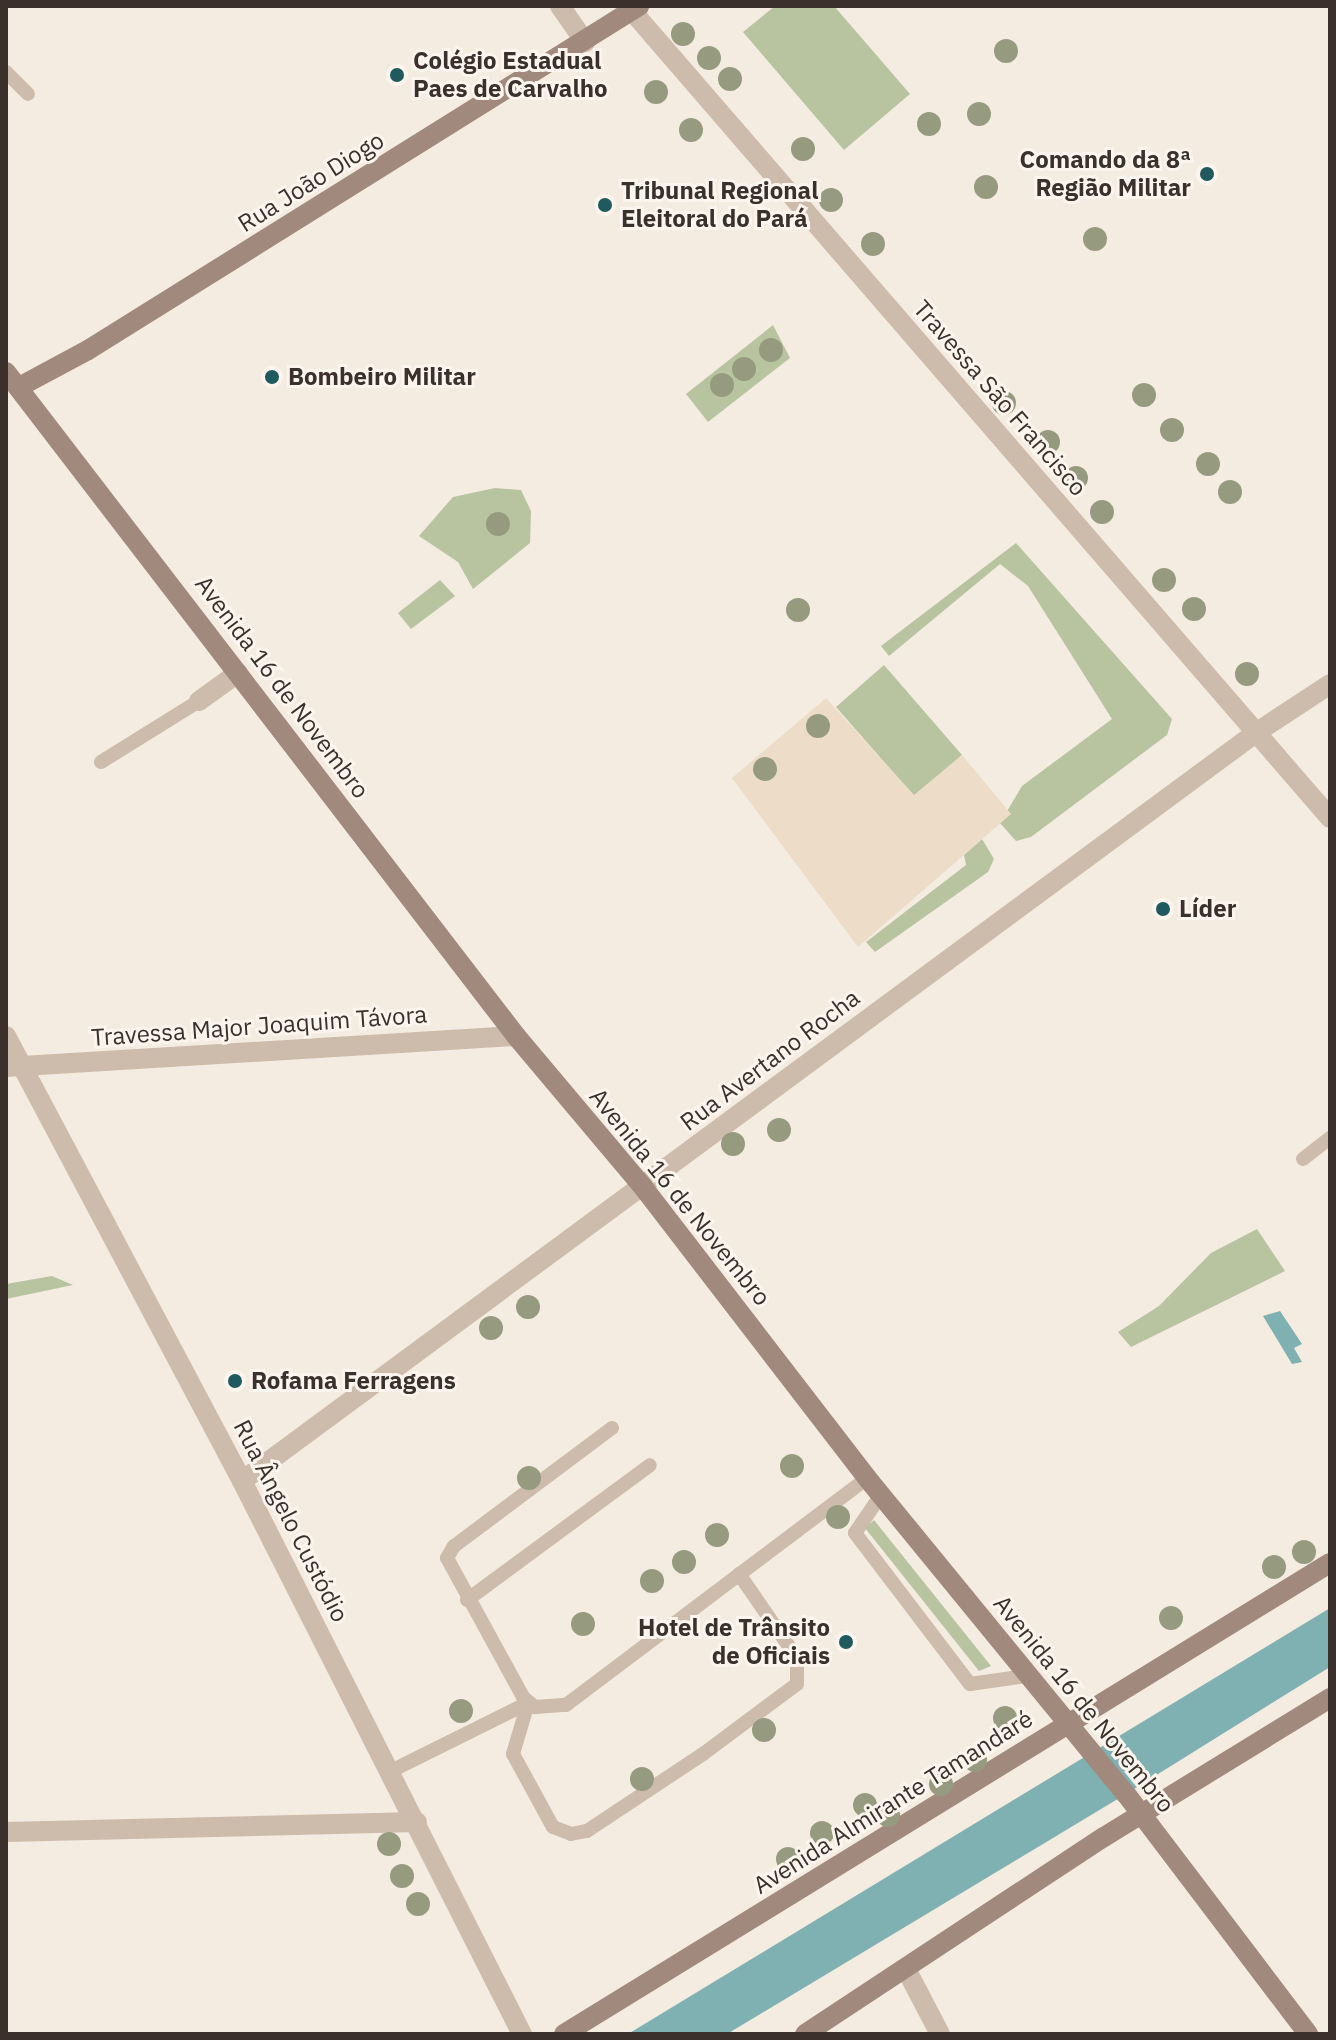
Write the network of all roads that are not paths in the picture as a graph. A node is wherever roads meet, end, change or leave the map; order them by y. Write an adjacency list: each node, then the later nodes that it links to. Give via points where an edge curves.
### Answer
1 (560, 6): 3 (street)
2 (636, 8): 3 (main road, Rua João Diogo); 10 (street, Travessa São Francisco)
3 (585, 42): 6 (main road, Rua João Diogo, via 88,350)
4 (6, 72): 5 (lane)
5 (28, 94)
6 (10, 384): 7 (main road, Avenida 16 de Novembro)
7 (238, 673): 9 (street); 14 (main road, Avenida 16 de Novembro)
8 (1330, 684): 10 (street, Rua Avertano Rocha)
9 (199, 701): 11 (lane)
10 (1254, 734): 12 (street, Travessa São Francisco); 18 (street, Rua Avertano Rocha)
11 (101, 762)
12 (1330, 818)
13 (6, 1036): 15 (street, Rua Ângelo Custódio)
14 (516, 1036): 15 (street, Travessa Major Joaquim Távora); 18 (main road, Avenida 16 de Novembro)
15 (14, 1067): 22 (street, Rua Ângelo Custódio)
16 (1330, 1138): 17 (lane)
17 (1303, 1159)
18 (643, 1187): 21 (main road, Avenida 16 de Novembro); 22 (street, Rua Avertano Rocha)
19 (612, 1428): 26 (lane, via 454,1546 447,1564)
20 (650, 1465): 26 (lane)
21 (867, 1478): 23 (main road, Avenida 16 de Novembro); 25 (lane)
22 (242, 1481): 31 (street, Rua Ângelo Custódio)
23 (881, 1495): 27 (main road, Avenida 16 de Novembro); 27 (lane, via 855,1533 970,1684)
24 (1330, 1563): 30 (main road, Avenida Almirante Tamandaré)
25 (739, 1574): 29 (lane, via 566,1705 550,1709); 29 (lane, via 797,1658 797,1684 587,1831 571,1834 553,1827 513,1754)
26 (467, 1600): 29 (lane)
27 (1026, 1676): 30 (main road, Avenida 16 de Novembro)
28 (1330, 1698): 32 (main road)
29 (528, 1703): 31 (lane)
30 (1069, 1723): 32 (main road, Avenida 16 de Novembro); 37 (main road, Avenida Almirante Tamandaré)
31 (391, 1771): 33 (street, Rua Ângelo Custódio)
32 (1141, 1814): 35 (main road); 40 (main road, Avenida 16 de Novembro)
33 (417, 1822): 34 (street); 36 (street, Rua Ângelo Custódio)
34 (6, 1832)
35 (906, 1969): 38 (main road); 39 (street)
36 (522, 2034)
37 (564, 2034)
38 (805, 2034)
39 (940, 2034)
40 (1308, 2034)

